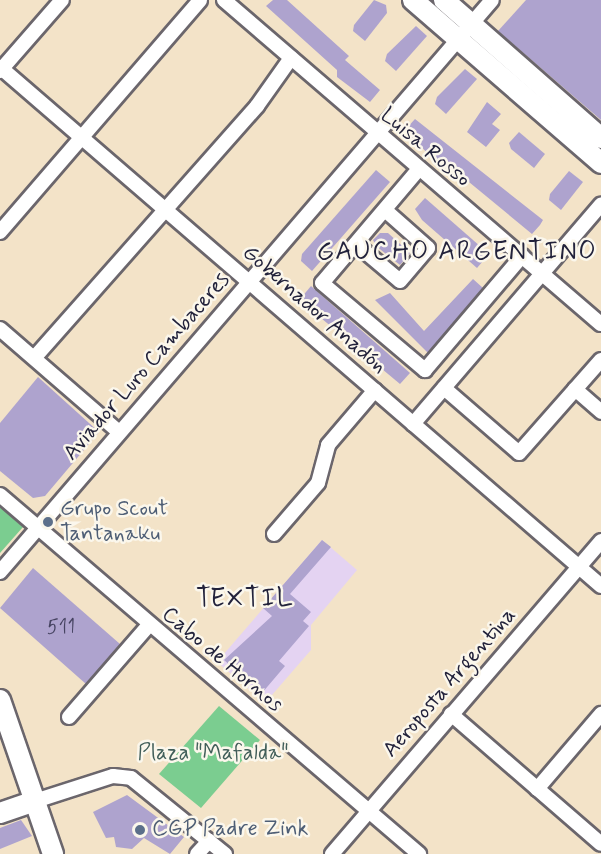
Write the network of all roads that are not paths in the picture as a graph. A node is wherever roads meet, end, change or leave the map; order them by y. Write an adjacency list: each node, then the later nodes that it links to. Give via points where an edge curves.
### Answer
1 (62, 0): 10 (street)
2 (200, 0): 12 (street)
3 (224, 0): 9 (street, Luisa Rosso)
4 (413, 0): 8 (main road)
5 (444, 0): 7 (main road)
6 (492, 0): 7 (street, Aviador Luro Cambaceres)
7 (472, 24): 8 (street, Aviador Luro Cambaceres); 13 (main road)
8 (458, 39): 11 (street, Aviador Luro Cambaceres); 14 (main road)
9 (291, 58): 11 (street, Luisa Rosso); 17 (street, via 257,106)
10 (1, 69): 12 (street, Gobernador Anadón)
11 (375, 135): 15 (street, Luisa Rosso); 23 (street, Aviador Luro Cambaceres)
12 (82, 136): 17 (street, Gobernador Anadón); 19 (street)
13 (601, 138)
14 (601, 163)
15 (418, 171): 18 (street); 21 (street, Luisa Rosso)
16 (601, 205): 22 (street)
17 (164, 208): 23 (street, Gobernador Anadón); 26 (street)
18 (385, 210): 20 (street); 20 (street, via 428,248 400,281)
19 (0, 232)
20 (356, 244): 21 (street, via 322,283 425,370)
21 (522, 256): 22 (street, Luisa Rosso)
22 (543, 274): 24 (street, Luisa Rosso); 28 (street)
23 (248, 282): 30 (street, Gobernador Anadón); 33 (street, Aviador Luro Cambaceres)
24 (601, 324)
25 (0, 329): 26 (street)
26 (34, 357): 33 (street)
27 (601, 360): 29 (street)
28 (444, 388): 29 (street, via 519,453); 32 (street)
29 (575, 389): 31 (street)
30 (375, 390): 32 (street, Gobernador Anadón); 36 (street, via 328,445 318,483)
31 (601, 412)
32 (413, 424): 38 (street, Gobernador Anadón)
33 (120, 432): 35 (street, Aviador Luro Cambaceres)
34 (0, 495): 35 (street, Cabo de Hornos)
35 (37, 528): 39 (street, Aviador Luro Cambaceres); 41 (street, Cabo de Hornos)
36 (274, 534)
37 (601, 541): 38 (street, Aeroposta Argentina)
38 (579, 566): 40 (street, Gobernador Anadón); 43 (street, Aeroposta Argentina)
39 (0, 572)
40 (601, 586)
41 (148, 626): 45 (street); 48 (street, Cabo de Hornos)
42 (0, 700): 47 (main road)
43 (451, 714): 46 (street); 48 (street, Aeroposta Argentina)
44 (601, 714): 46 (street)
45 (69, 717)
46 (537, 789): 51 (street)
47 (35, 801): 49 (main road); 50 (street, via 120,776 138,781); 52 (main road)
48 (369, 811): 55 (street, Aeroposta Argentina); 56 (street, Cabo de Hornos)
49 (0, 813)
50 (209, 841): 53 (street); 54 (street)
51 (601, 844)
52 (53, 854)
53 (197, 854)
54 (225, 854)
55 (332, 854)
56 (419, 854)

